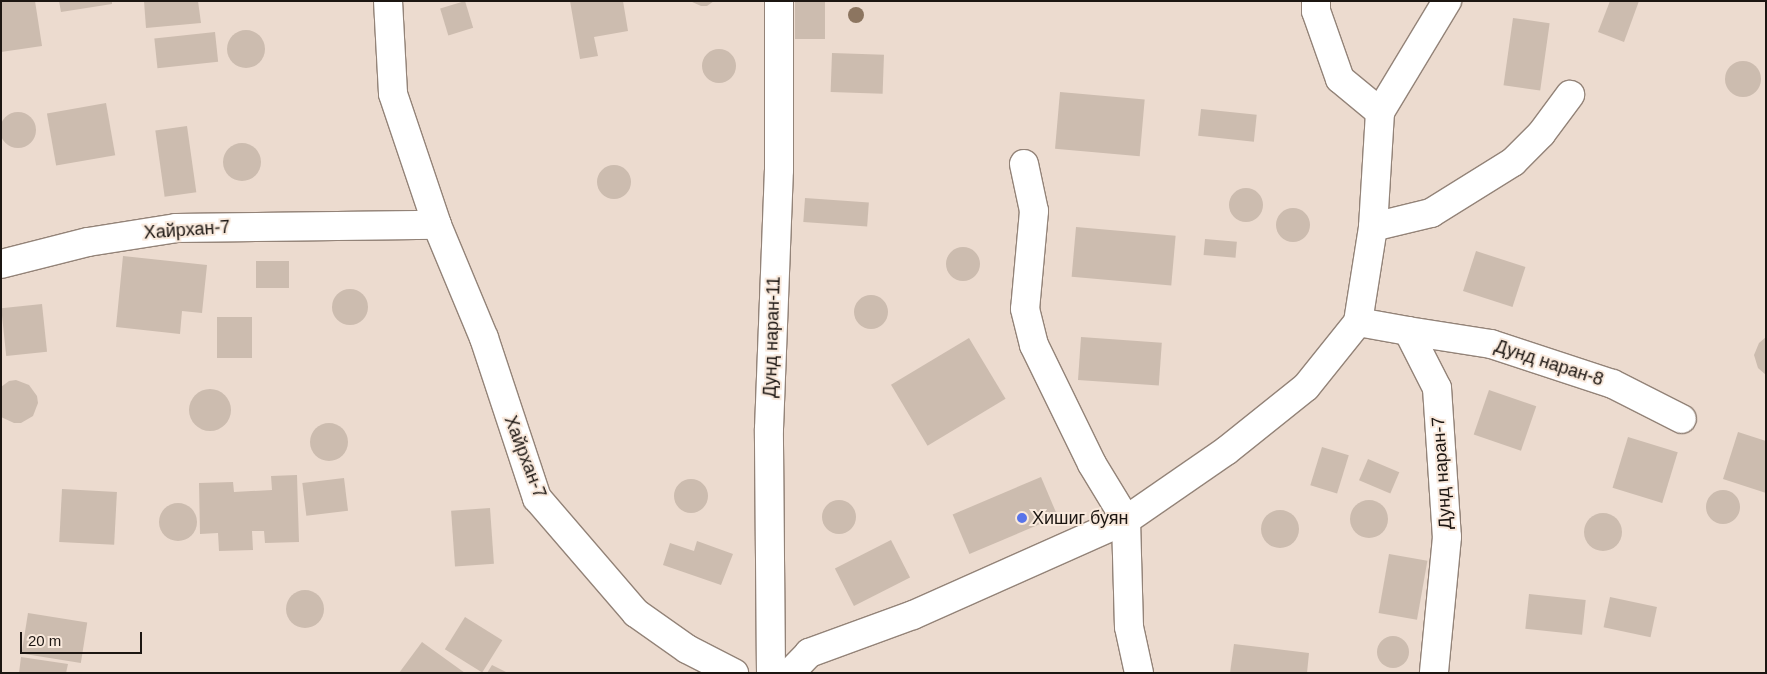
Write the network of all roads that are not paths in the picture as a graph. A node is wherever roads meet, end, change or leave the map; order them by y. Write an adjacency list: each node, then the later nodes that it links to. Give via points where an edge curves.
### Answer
1 (779, 1): 16 (street, Дунд наран-11, via 779,170 769,430)
2 (1316, 1): 6 (street, via 1316,11 1340,79)
3 (1447, 1): 6 (street)
4 (383, 8): 8 (street, Хайрхан-7, via 393,94)
5 (1570, 95): 9 (street, via 1541,134 1513,162 1432,213)
6 (1380, 112): 9 (street)
7 (1024, 164): 14 (street, via 1034,211 1025,309 1034,345 1092,464)
8 (437, 225): 10 (street, Хайрхан-7, via 176,228 88,242); 15 (street, Хайрхан-7, via 484,338 537,498 636,613 687,649)
9 (1373, 227): 11 (street)
10 (1, 264)
11 (1358, 322): 12 (street); 14 (street, via 1306,387 1226,451)
12 (1408, 331): 13 (street, Дунд наран-8, via 1501,347 1614,384); 19 (street, Дунд наран-7, via 1437,388 1447,537)
13 (1682, 419)
14 (1126, 520): 17 (street, via 913,615 809,653); 18 (street, via 1129,628)
15 (734, 673)
16 (771, 673)
17 (790, 673)
18 (1139, 673)
19 (1434, 673)

